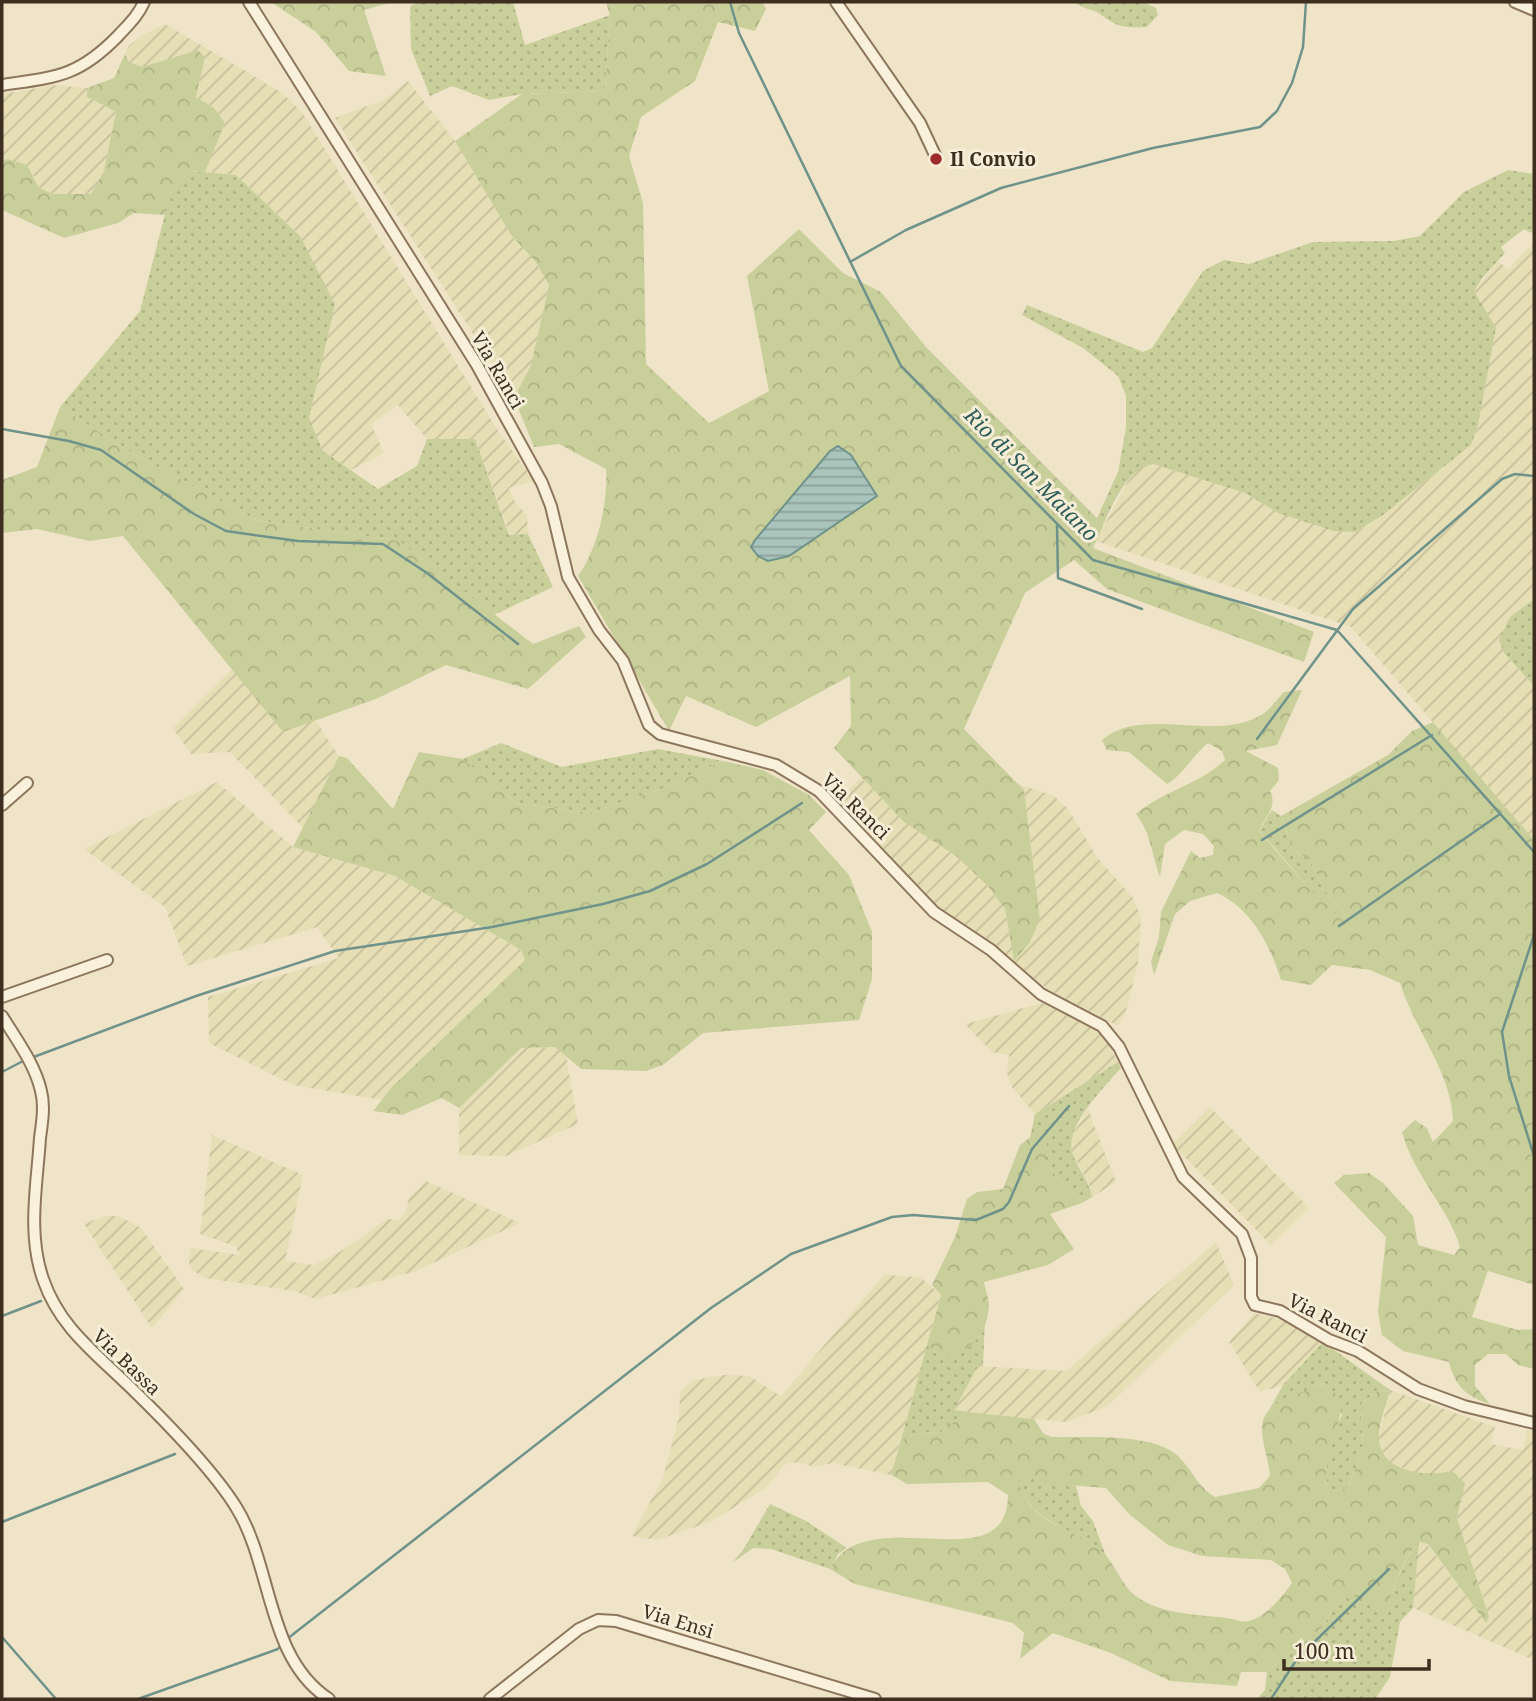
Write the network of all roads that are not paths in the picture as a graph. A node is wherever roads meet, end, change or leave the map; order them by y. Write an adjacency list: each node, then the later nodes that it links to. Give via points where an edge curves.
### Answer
1 (144, 2): 6 (street, via 139,14 81,69)
2 (248, 2): 13 (street, Via Ranci, via 498,403 551,506 568,577 623,661 649,725 660,734 776,765 808,784 934,912 992,950 1041,995 1102,1026 1119,1047 1184,1177 1242,1234 1251,1258 1255,1305 1280,1311 1358,1351 1418,1390)
3 (836, 2): 7 (street, via 920,123)
4 (1515, 2): 5 (street)
5 (1534, 10)
6 (2, 85)
7 (935, 155)
8 (27, 783): 9 (street)
9 (2, 805)
10 (107, 960): 11 (street)
11 (2, 997)
12 (2, 1016): 14 (street, Via Bassa, via 41,1090 35,1253 51,1301 75,1337 131,1388 238,1510 285,1641 307,1679)
13 (1534, 1423)
14 (329, 1699)
15 (490, 1699): 16 (street, Via Ensi, via 579,1629 598,1620 616,1621)
16 (875, 1699)

